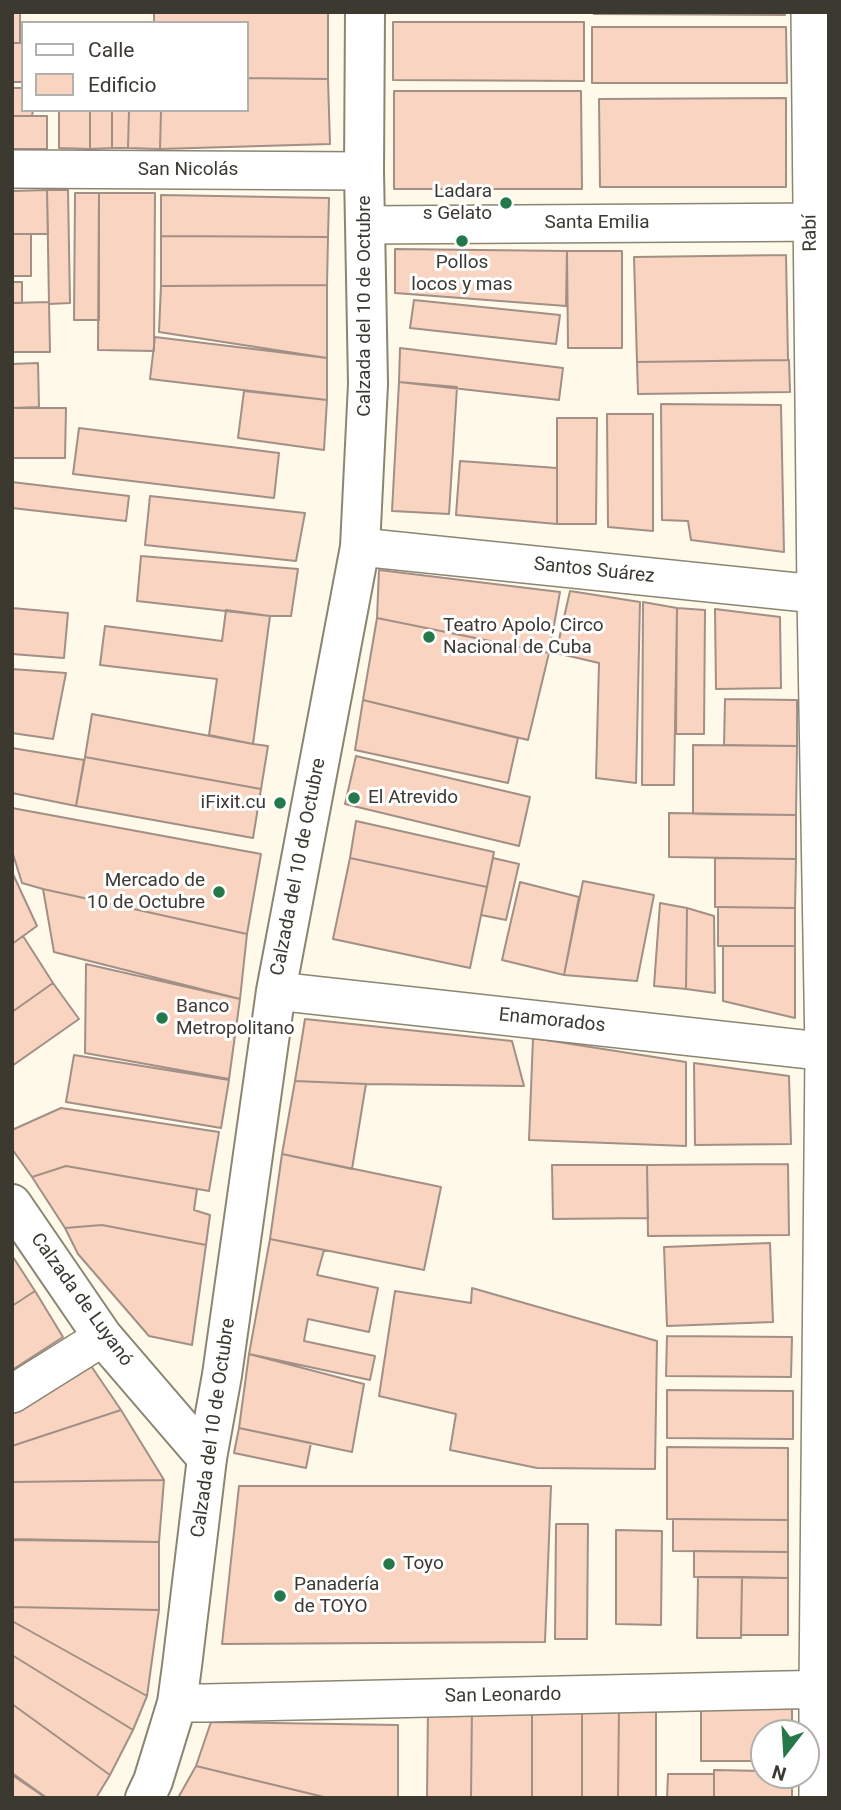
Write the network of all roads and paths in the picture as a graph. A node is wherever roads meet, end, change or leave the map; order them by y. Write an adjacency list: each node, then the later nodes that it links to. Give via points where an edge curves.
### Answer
1 (365, 12): 4 (main road, Calzada del 10 de Octubre)
2 (810, 12): 5 (street, Rabí)
3 (12, 169): 4 (street, San Nicolás)
4 (364, 171): 6 (main road, Calzada del 10 de Octubre)
5 (820, 222): 6 (street, Santa Emilia); 8 (street, Rabí)
6 (365, 225): 7 (main road, Calzada del 10 de Octubre, via 368,384)
7 (360, 547): 8 (street, Santos Suárez); 9 (main road, Calzada del 10 de Octubre)
8 (822, 594): 10 (street, Rabí)
9 (276, 991): 10 (street, Enamorados); 14 (main road, Calzada del 10 de Octubre)
10 (826, 1052): 15 (street, Rabí)
11 (12, 1204): 12 (main road, Calzada de Luyanó)
12 (103, 1337): 13 (street); 14 (main road, Calzada de Luyanó)
13 (12, 1394)
14 (207, 1458): 16 (main road, Calzada del 10 de Octubre)
15 (823, 1689): 16 (street, San Leonardo); 18 (street, Rabí)
16 (177, 1703): 17 (main road, Calzada del 10 de Octubre)
17 (145, 1798)
18 (818, 1798)

